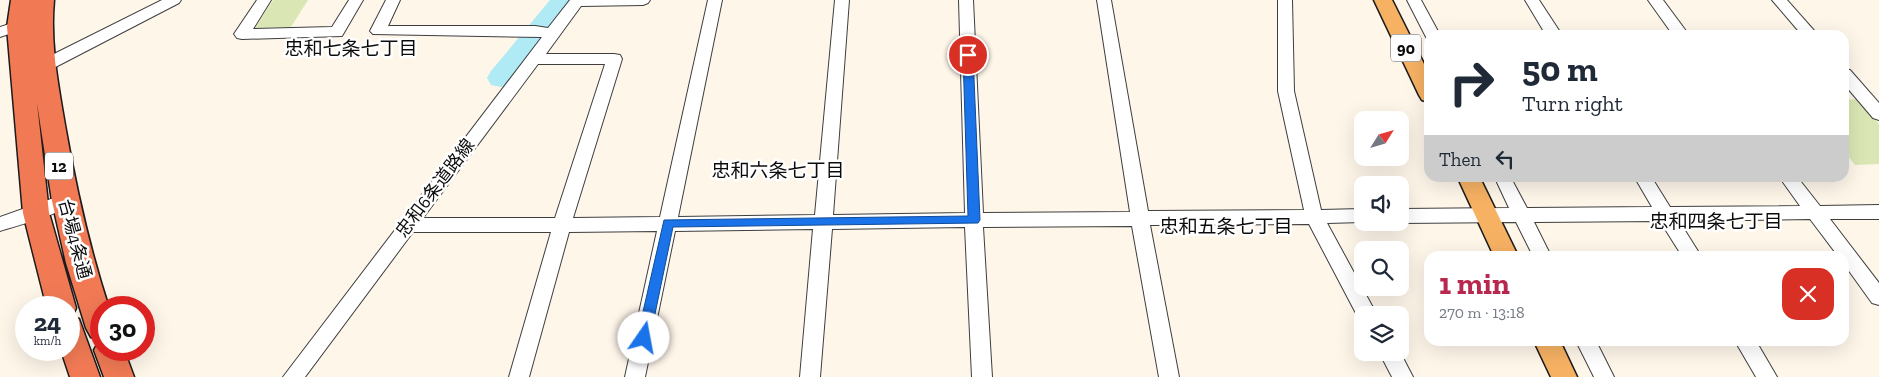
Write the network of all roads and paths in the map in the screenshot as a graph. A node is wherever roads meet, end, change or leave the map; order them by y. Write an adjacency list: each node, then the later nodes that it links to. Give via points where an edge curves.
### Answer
1 (22, 0): 18 (highway, 台場4条通 / 12)
2 (174, 0): 25 (street)
3 (264, 0): 4 (street, via 242,34 337,32)
4 (356, 0)
5 (393, 0): 23 (street, via 378,31)
6 (643, 0): 17 (street)
7 (715, 0): 46 (street)
8 (842, 0): 45 (street)
9 (966, 0): 44 (street)
10 (1104, 0): 43 (street)
11 (1285, 0): 39 (street, via 1286,91)
12 (1382, 0): 27 (main road, 90)
13 (1414, 0): 19 (street)
14 (1532, 0): 20 (street)
15 (1654, 0): 21 (street)
16 (1779, 0): 22 (street)
17 (578, 1): 23 (street, 忠和6条道路線)
18 (25, 20): 25 (highway, 台場4条通 / 12)
19 (1429, 30)
20 (1551, 30)
21 (1677, 30)
22 (1806, 30)
23 (544, 33): 24 (street, 忠和6条道路線)
24 (533, 59): 48 (street, 忠和6条道路線); 49 (street, via 614,59)
25 (32, 71): 33 (highway, 台場4条通 / 12); 36 (highway, 台場4条通 / 12)
26 (1849, 80): 28 (street)
27 (1424, 85)
28 (1879, 114)
29 (1470, 182): 42 (main road)
30 (1505, 182): 38 (street)
31 (1646, 182): 37 (street)
32 (1792, 182): 34 (street)
33 (64, 201): 36 (street); 56 (highway, 台場4条通 / 12)
34 (1815, 212): 35 (street); 37 (street); 53 (street)
35 (1879, 212)
36 (36, 213): 47 (street); 55 (highway, 台場4条通 / 12)
37 (1666, 214): 38 (street); 52 (street)
38 (1522, 215): 42 (street); 51 (street)
39 (1314, 216): 40 (street); 43 (street); 58 (street)
40 (1354, 216)
41 (1409, 216): 42 (street)
42 (1488, 217): 50 (main road)
43 (1140, 219): 44 (street); 72 (street)
44 (974, 220): 45 (street); 71 (street)
45 (823, 221): 46 (street); 70 (street)
46 (668, 223): 49 (street); 69 (street)
47 (0, 224)
48 (408, 225): 49 (street); 67 (street, 忠和6条道路線)
49 (562, 225): 68 (street)
50 (1504, 251)
51 (1540, 251)
52 (1689, 251)
53 (1844, 251)
54 (1849, 257): 57 (street)
55 (59, 296)
56 (90, 296)
57 (1879, 297)
58 (1363, 306)
59 (1549, 346): 74 (main road)
60 (1588, 346): 75 (street)
61 (1748, 346): 76 (street)
62 (80, 361): 65 (highway)
63 (113, 361): 66 (highway)
64 (1394, 361): 73 (street)
65 (85, 377)
66 (119, 377)
67 (293, 377)
68 (519, 377)
69 (636, 377)
70 (810, 377)
71 (982, 377)
72 (1169, 377)
73 (1403, 377)
74 (1564, 377)
75 (1604, 377)
76 (1767, 377)

